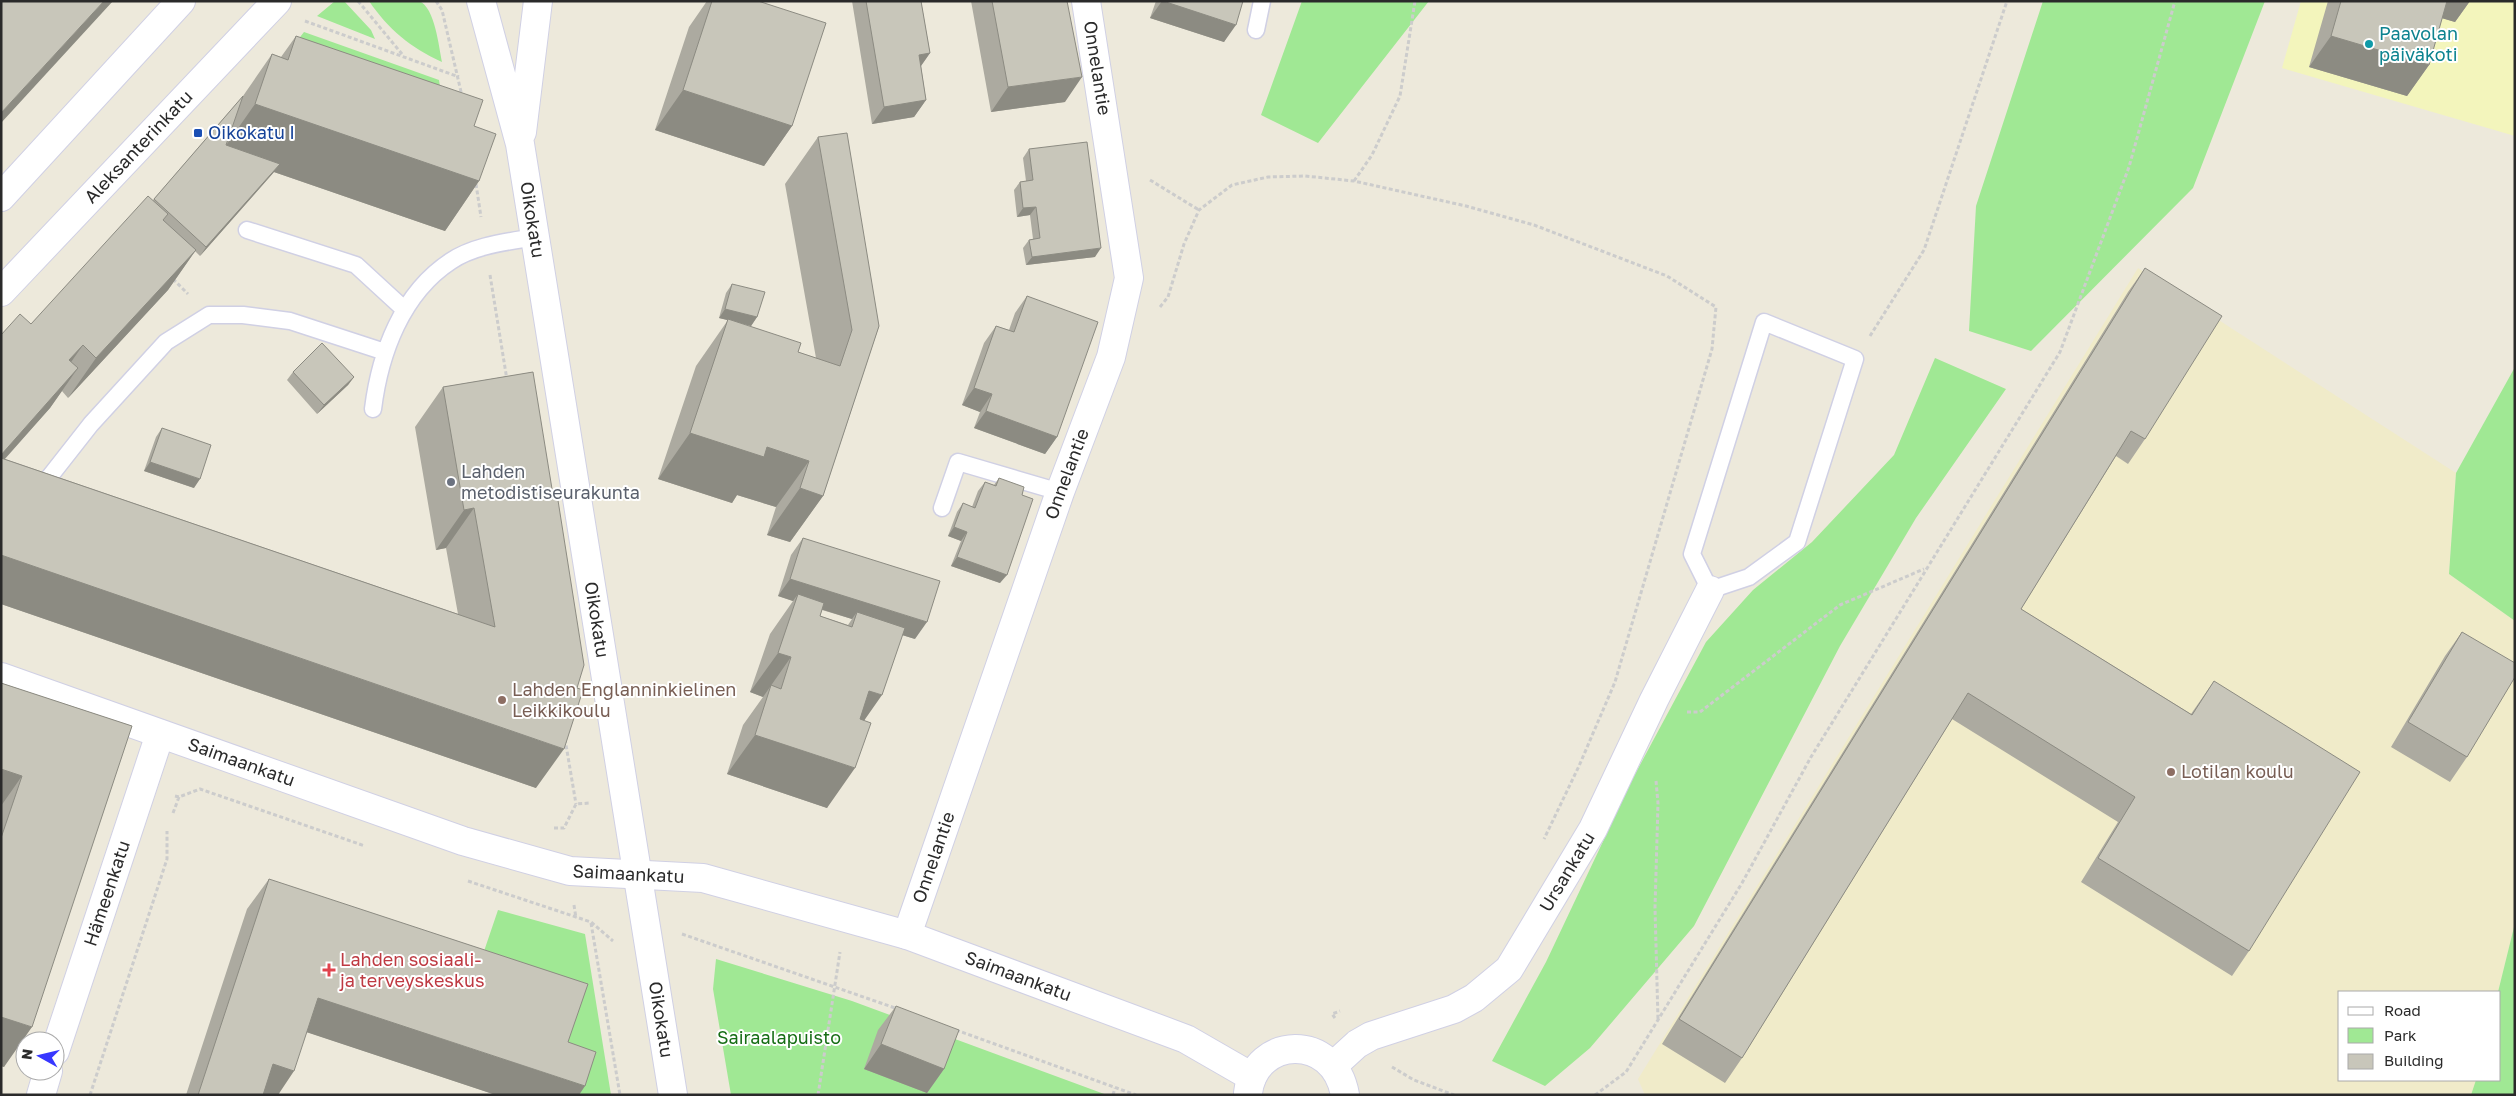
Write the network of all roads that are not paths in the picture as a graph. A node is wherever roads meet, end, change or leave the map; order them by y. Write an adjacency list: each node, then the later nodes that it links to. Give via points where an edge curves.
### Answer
1 (181, 1): 9 (street)
2 (277, 1): 12 (street, Aleksanterinkatu)
3 (481, 1): 8 (street, Oikokatu)
4 (538, 1): 8 (street, Oikokatu)
5 (1086, 1): 17 (street, Onnelantie, via 1129,278 1111,357)
6 (1262, 1): 7 (lane)
7 (1256, 30)
8 (520, 144): 11 (street, Oikokatu)
9 (1, 198)
10 (247, 230): 13 (lane, via 356,265)
11 (535, 237): 13 (lane, via 486,246 451,260 428,281); 22 (street, Oikokatu)
12 (1, 292)
13 (405, 310): 14 (lane)
14 (385, 352): 15 (lane); 16 (lane, via 290,321 243,315 209,315 166,342 91,424)
15 (373, 409)
16 (40, 489)
17 (1060, 492): 18 (lane, via 958,462); 23 (street, Onnelantie)
18 (942, 508)
19 (1710, 590): 19 (lane, via 1749,577 1797,542 1855,360 1764,322 1692,554); 25 (street, Ursankatu, via 1593,829 1508,969 1474,998 1454,1009 1371,1036)
20 (1, 678): 21 (street, Saimaankatu)
21 (160, 734): 22 (street, Saimaankatu, via 472,844 570,872); 24 (street, Hämeenkatu)
22 (636, 874): 23 (street, Saimaankatu, via 703,878); 29 (street, Oikokatu)
23 (907, 935): 27 (street, Saimaankatu, via 1186,1039)
24 (62, 1031)
25 (1334, 1065): 27 (street, via 1306,1050 1290,1049 1274,1054 1261,1064); 30 (street)
26 (45, 1081): 28 (street)
27 (1250, 1086)
28 (41, 1095)
29 (673, 1095)
30 (1345, 1095)

